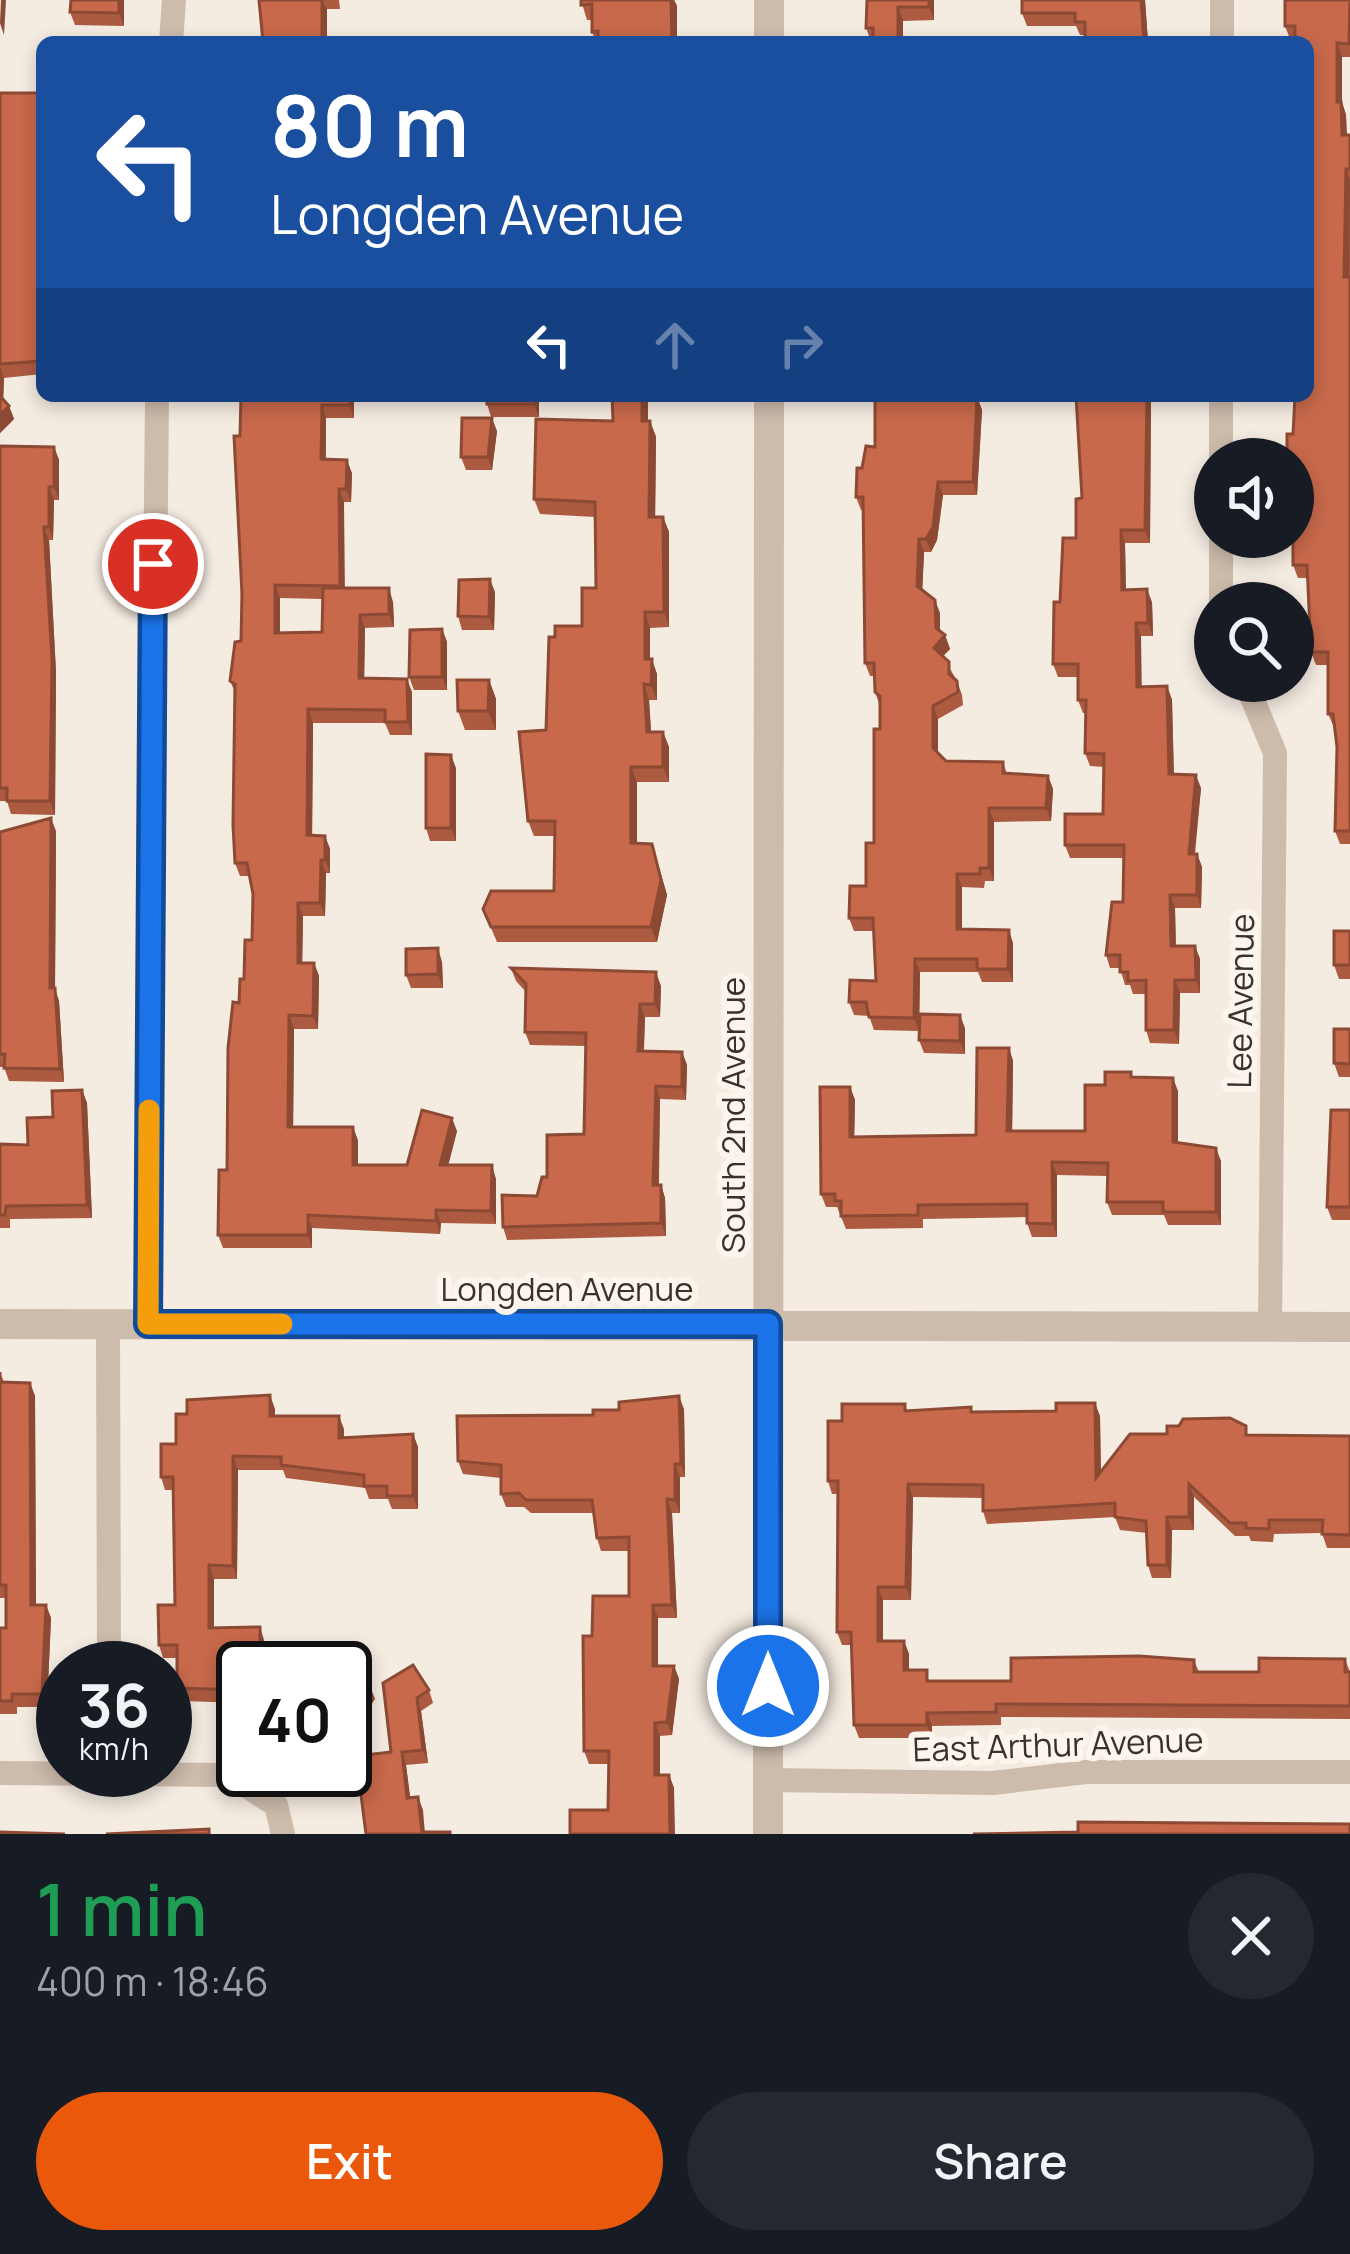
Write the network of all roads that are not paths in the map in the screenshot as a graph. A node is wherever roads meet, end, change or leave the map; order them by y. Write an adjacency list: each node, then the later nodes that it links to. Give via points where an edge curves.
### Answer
1 (174, 0): 4 (street)
2 (769, 0): 5 (street)
3 (1222, 0): 6 (street)
4 (172, 36)
5 (769, 36)
6 (1222, 36)
7 (157, 402): 14 (street)
8 (769, 402): 15 (street, South 2nd Avenue)
9 (1221, 402): 10 (street)
10 (1221, 438)
11 (1254, 702): 16 (street, Lee Avenue, via 1275,753)
12 (108, 1323): 13 (street, Longden Avenue); 14 (street, Longden Avenue); 18 (street)
13 (0, 1324)
14 (148, 1324): 15 (street, Longden Avenue)
15 (768, 1324): 16 (street, Longden Avenue); 23 (street, South 2nd Avenue)
16 (1270, 1328): 17 (street, Longden Avenue)
17 (1350, 1328)
18 (109, 1641)
19 (36, 1772): 21 (street)
20 (1350, 1772): 23 (street, East Arthur Avenue, via 1087,1772 993,1783)
21 (0, 1773)
22 (192, 1774): 24 (street, via 229,1775 276,1805)
23 (768, 1780): 25 (street, South 2nd Avenue)
24 (283, 1834)
25 (768, 1834)

